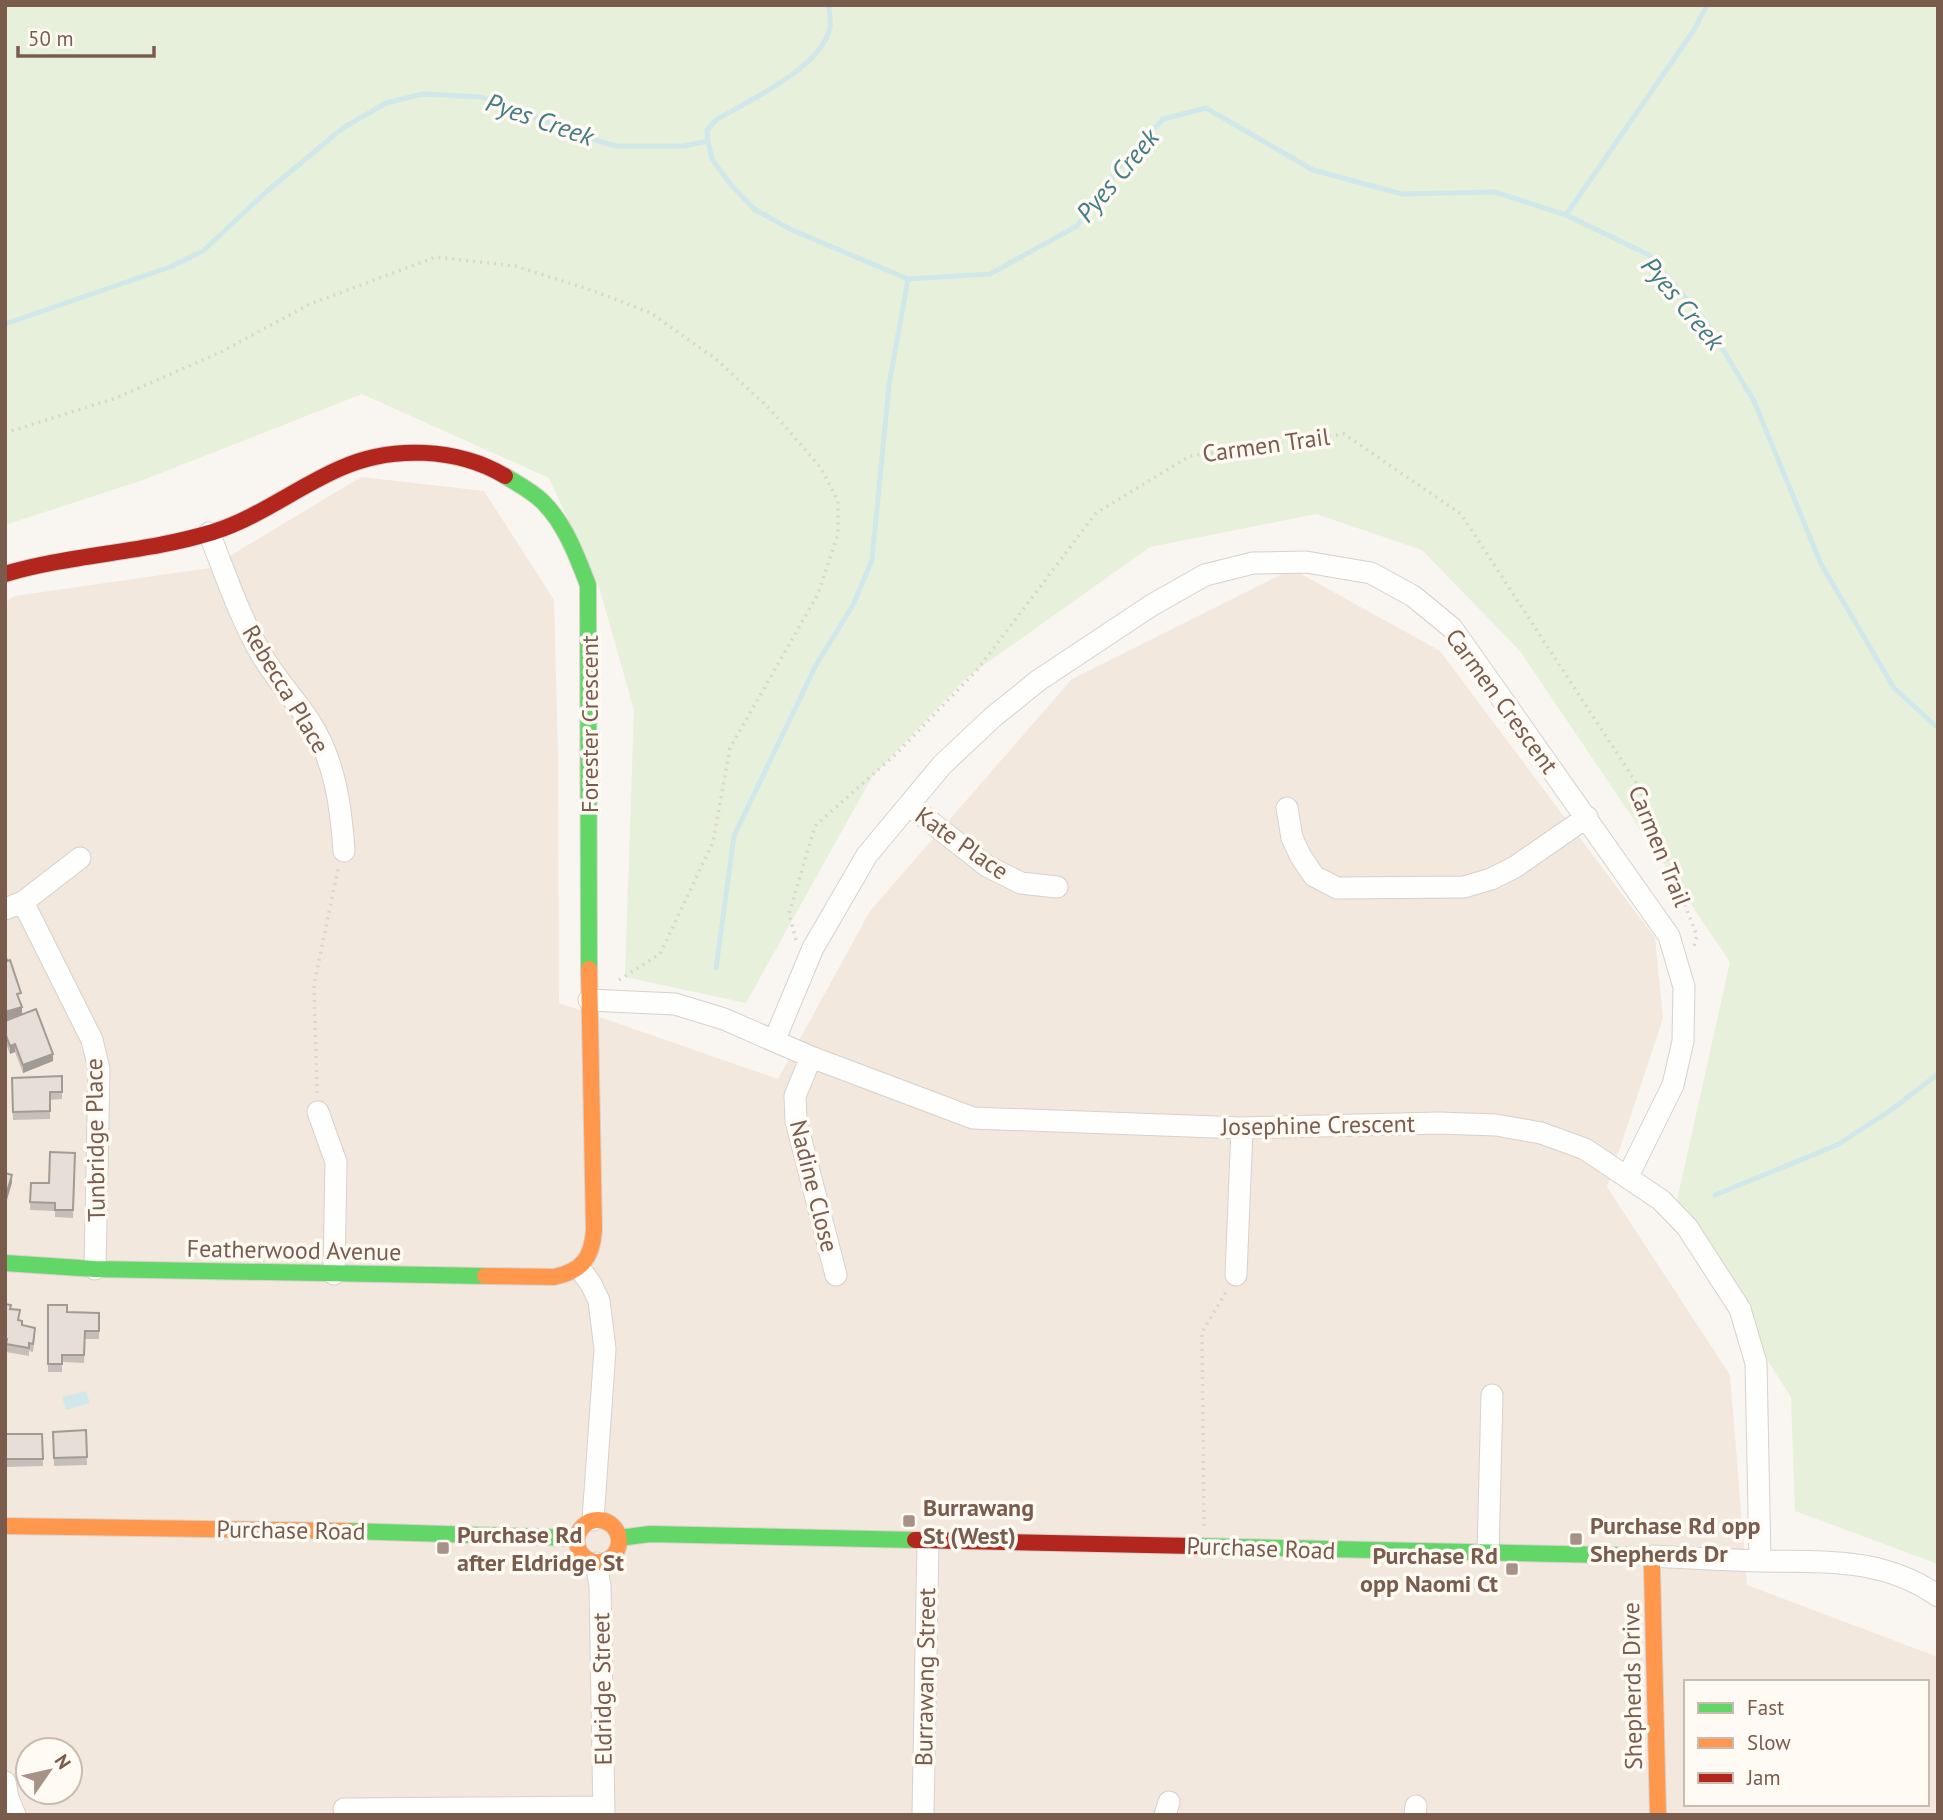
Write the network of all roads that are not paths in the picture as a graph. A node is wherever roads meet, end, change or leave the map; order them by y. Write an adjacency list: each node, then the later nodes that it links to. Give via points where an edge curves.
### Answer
1 (209, 533): 2 (main road, Forester Crescent); 6 (street, Rebecca Place, via 249,633 311,724 330,764 341,808); 10 (main road, Forester Crescent, via 246,521 343,467 380,454 424,452 472,461 505,475 543,502 574,548 588,585)
2 (5, 574)
3 (909, 805): 5 (street, Carmen Crescent, via 942,765 993,717 1039,680 1152,605 1205,575 1253,563 1306,562 1371,573 1413,596 1452,628); 8 (street, Kate Place, via 987,866 1021,883); 11 (street, Carmen Crescent, via 867,855 813,948)
4 (1287, 808): 5 (street, via 1301,857 1314,876 1337,888 1473,885 1515,867)
5 (1587, 817): 15 (street, Carmen Crescent, via 1669,936 1684,987 1683,1041 1673,1085)
6 (344, 850)
7 (80, 859): 9 (street)
8 (1057, 887)
9 (14, 906): 17 (street, Tunbridge Place, via 92,1040 99,1069)
10 (589, 1000): 11 (street, Josephine Crescent, via 675,1004); 18 (main road, Forester Crescent, via 594,1230 593,1249)
11 (775, 1039): 12 (street, Josephine Crescent)
12 (811, 1057): 14 (street, Josephine Crescent, via 973,1118); 20 (street, Nadine Close, via 795,1096 796,1121)
13 (318, 1112): 19 (street, via 336,1162)
14 (1242, 1128): 15 (street, Josephine Crescent, via 1496,1125 1541,1133 1586,1149); 21 (street)
15 (1628, 1176): 30 (street, Josephine Crescent, via 1687,1227 1740,1309 1756,1363)
16 (5, 1263): 17 (main road, Featherwood Avenue)
17 (95, 1269): 19 (main road, Featherwood Avenue)
18 (580, 1269): 19 (main road, Featherwood Avenue, via 554,1277); 23 (street, via 599,1301 605,1349)
19 (334, 1273)
20 (836, 1275)
21 (1236, 1275)
22 (1492, 1395): 28 (street)
23 (593, 1520): 25 (main road); 26 (main road, via 607,1522)
24 (5, 1526): 25 (main road, Purchase Road)
25 (576, 1538): 31 (main road, via 583,1558)
26 (619, 1538): 27 (main road, Purchase Road, via 650,1534); 31 (main road, via 614,1556)
27 (928, 1540): 28 (main road, Purchase Road); 37 (street, Burrawang Street)
28 (1488, 1554): 29 (main road, Purchase Road)
29 (1652, 1556): 30 (street, Purchase Road); 38 (main road, Shepherds Drive)
30 (1760, 1560): 32 (street, Purchase Road, via 1836,1561 1878,1568 1922,1584)
31 (596, 1563): 35 (street, Eldridge Street)
32 (1938, 1596)
33 (5, 1782): 36 (street)
34 (344, 1809): 35 (street)
35 (604, 1811)
36 (15, 1815)
37 (923, 1815)
38 (1658, 1815)

